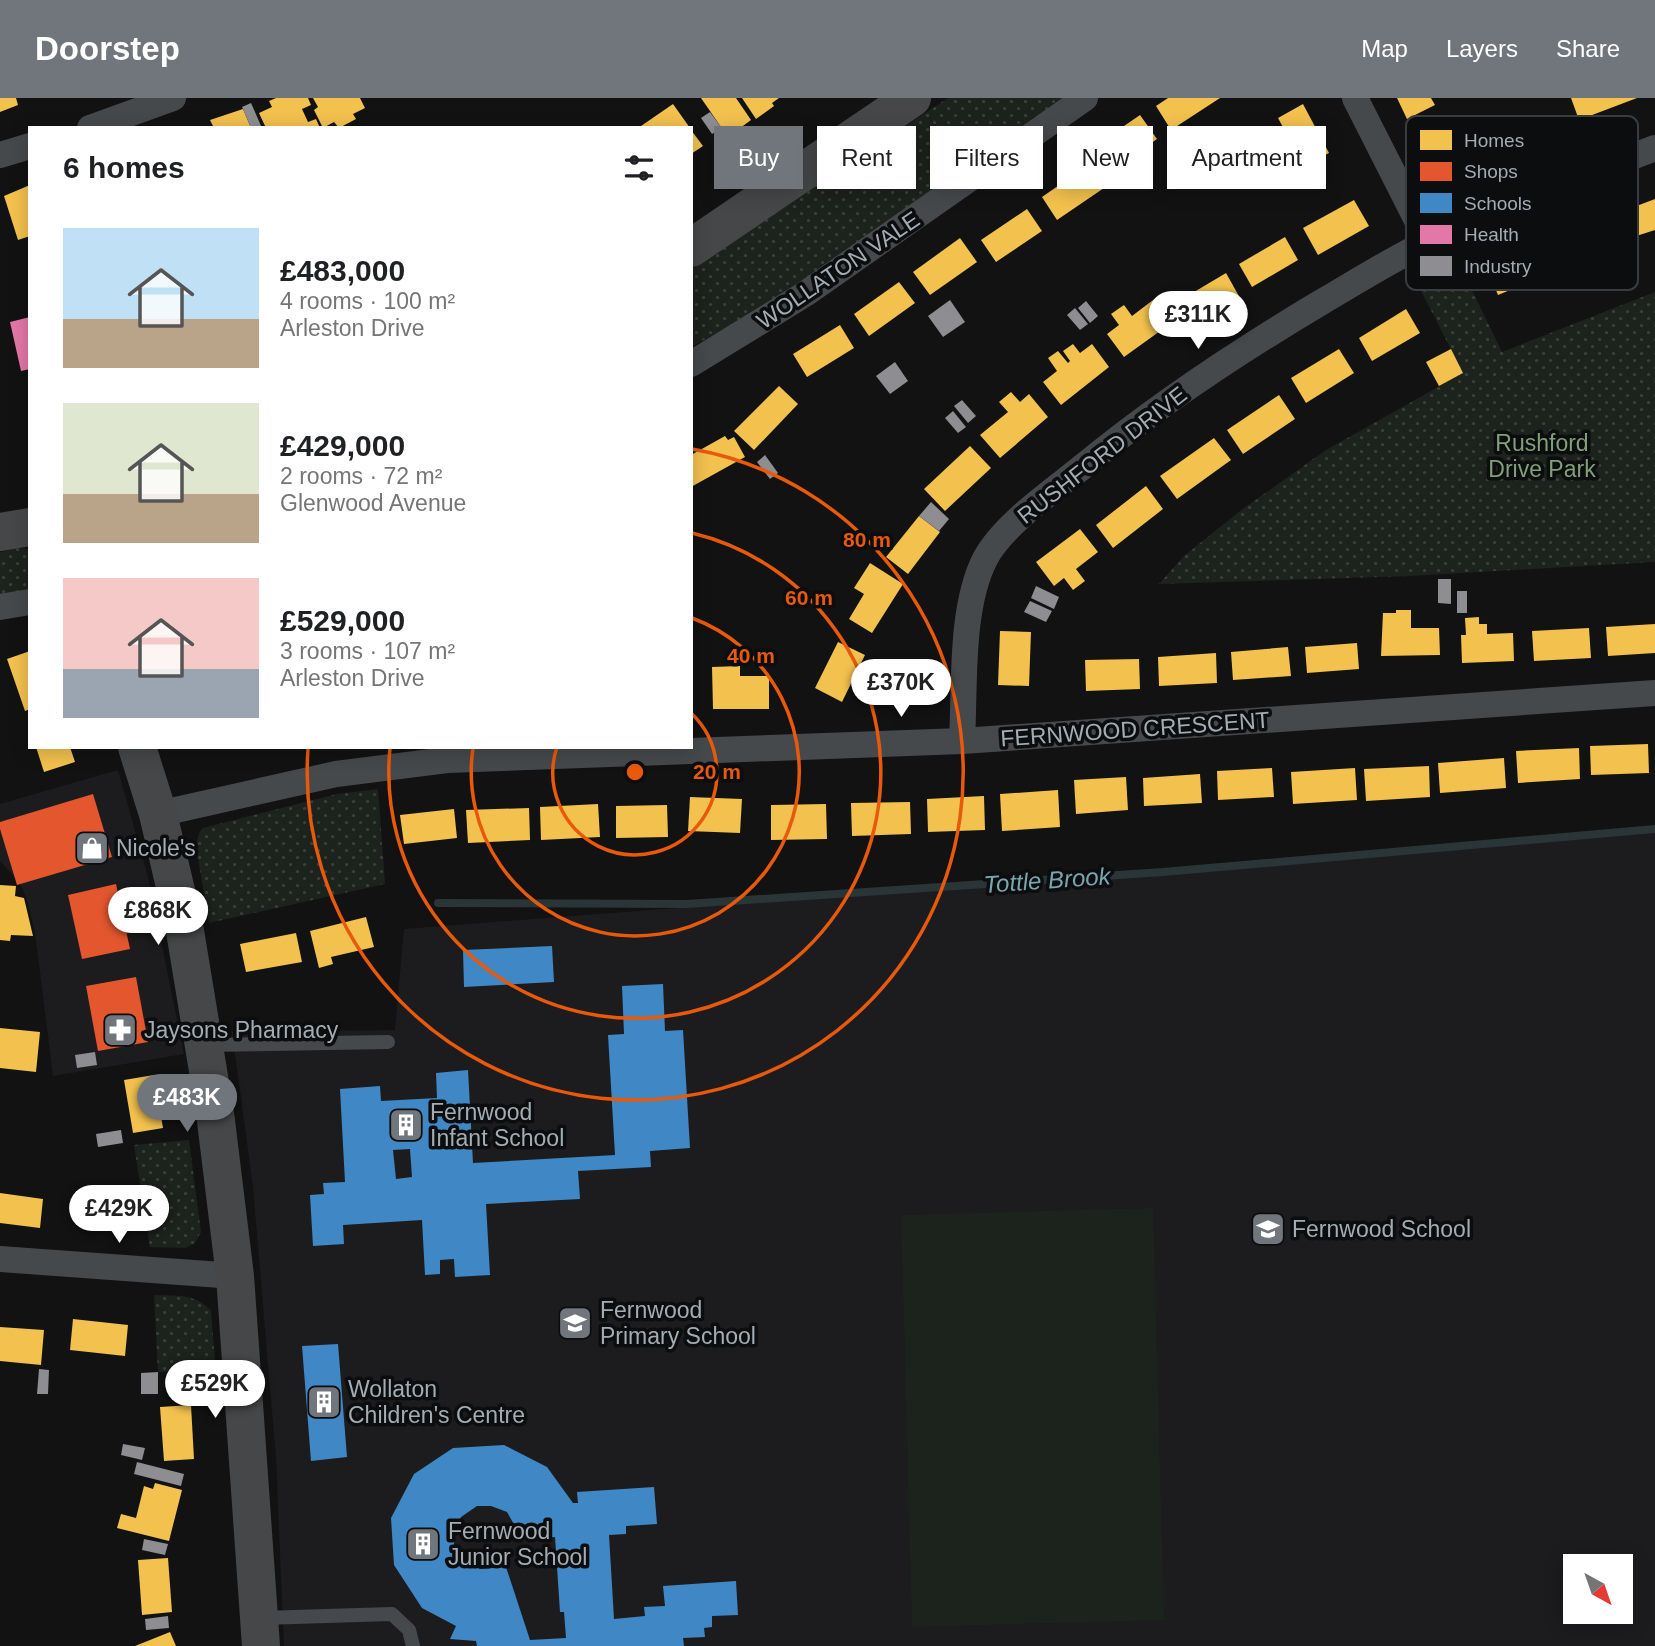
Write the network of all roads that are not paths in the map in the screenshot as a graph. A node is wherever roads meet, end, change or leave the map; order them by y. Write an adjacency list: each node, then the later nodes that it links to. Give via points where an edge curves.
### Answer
1 (173, 98): 5 (street)
2 (912, 98): 11 (street)
3 (1085, 98): 13 (street, WOLLATON VALE, via 805,294)
4 (1355, 98): 10 (street)
5 (96, 126)
6 (28, 147): 9 (street)
7 (1655, 148): 8 (street, RUSHFORD DRIVE)
8 (1638, 154)
9 (0, 155)
10 (1406, 199)
11 (693, 246)
12 (1406, 255): 19 (street, RUSHFORD DRIVE, via 1276,329 1161,405 1000,538 986,556 969,604)
13 (693, 363)
14 (28, 527): 15 (street)
15 (0, 532)
16 (28, 602): 17 (street)
17 (0, 607)
18 (1655, 693): 19 (street, FERNWOOD CRESCENT)
19 (962, 741): 21 (street, FERNWOOD CRESCENT, via 447,760 336,774)
20 (138, 749): 21 (street)
21 (158, 814): 23 (street, via 184,925)
22 (388, 1042): 23 (lane)
23 (204, 1045): 25 (street)
24 (0, 1259): 25 (street)
25 (235, 1276): 26 (street)
26 (261, 1632): 27 (lane, via 392,1614 409,1630)
27 (413, 1646)

